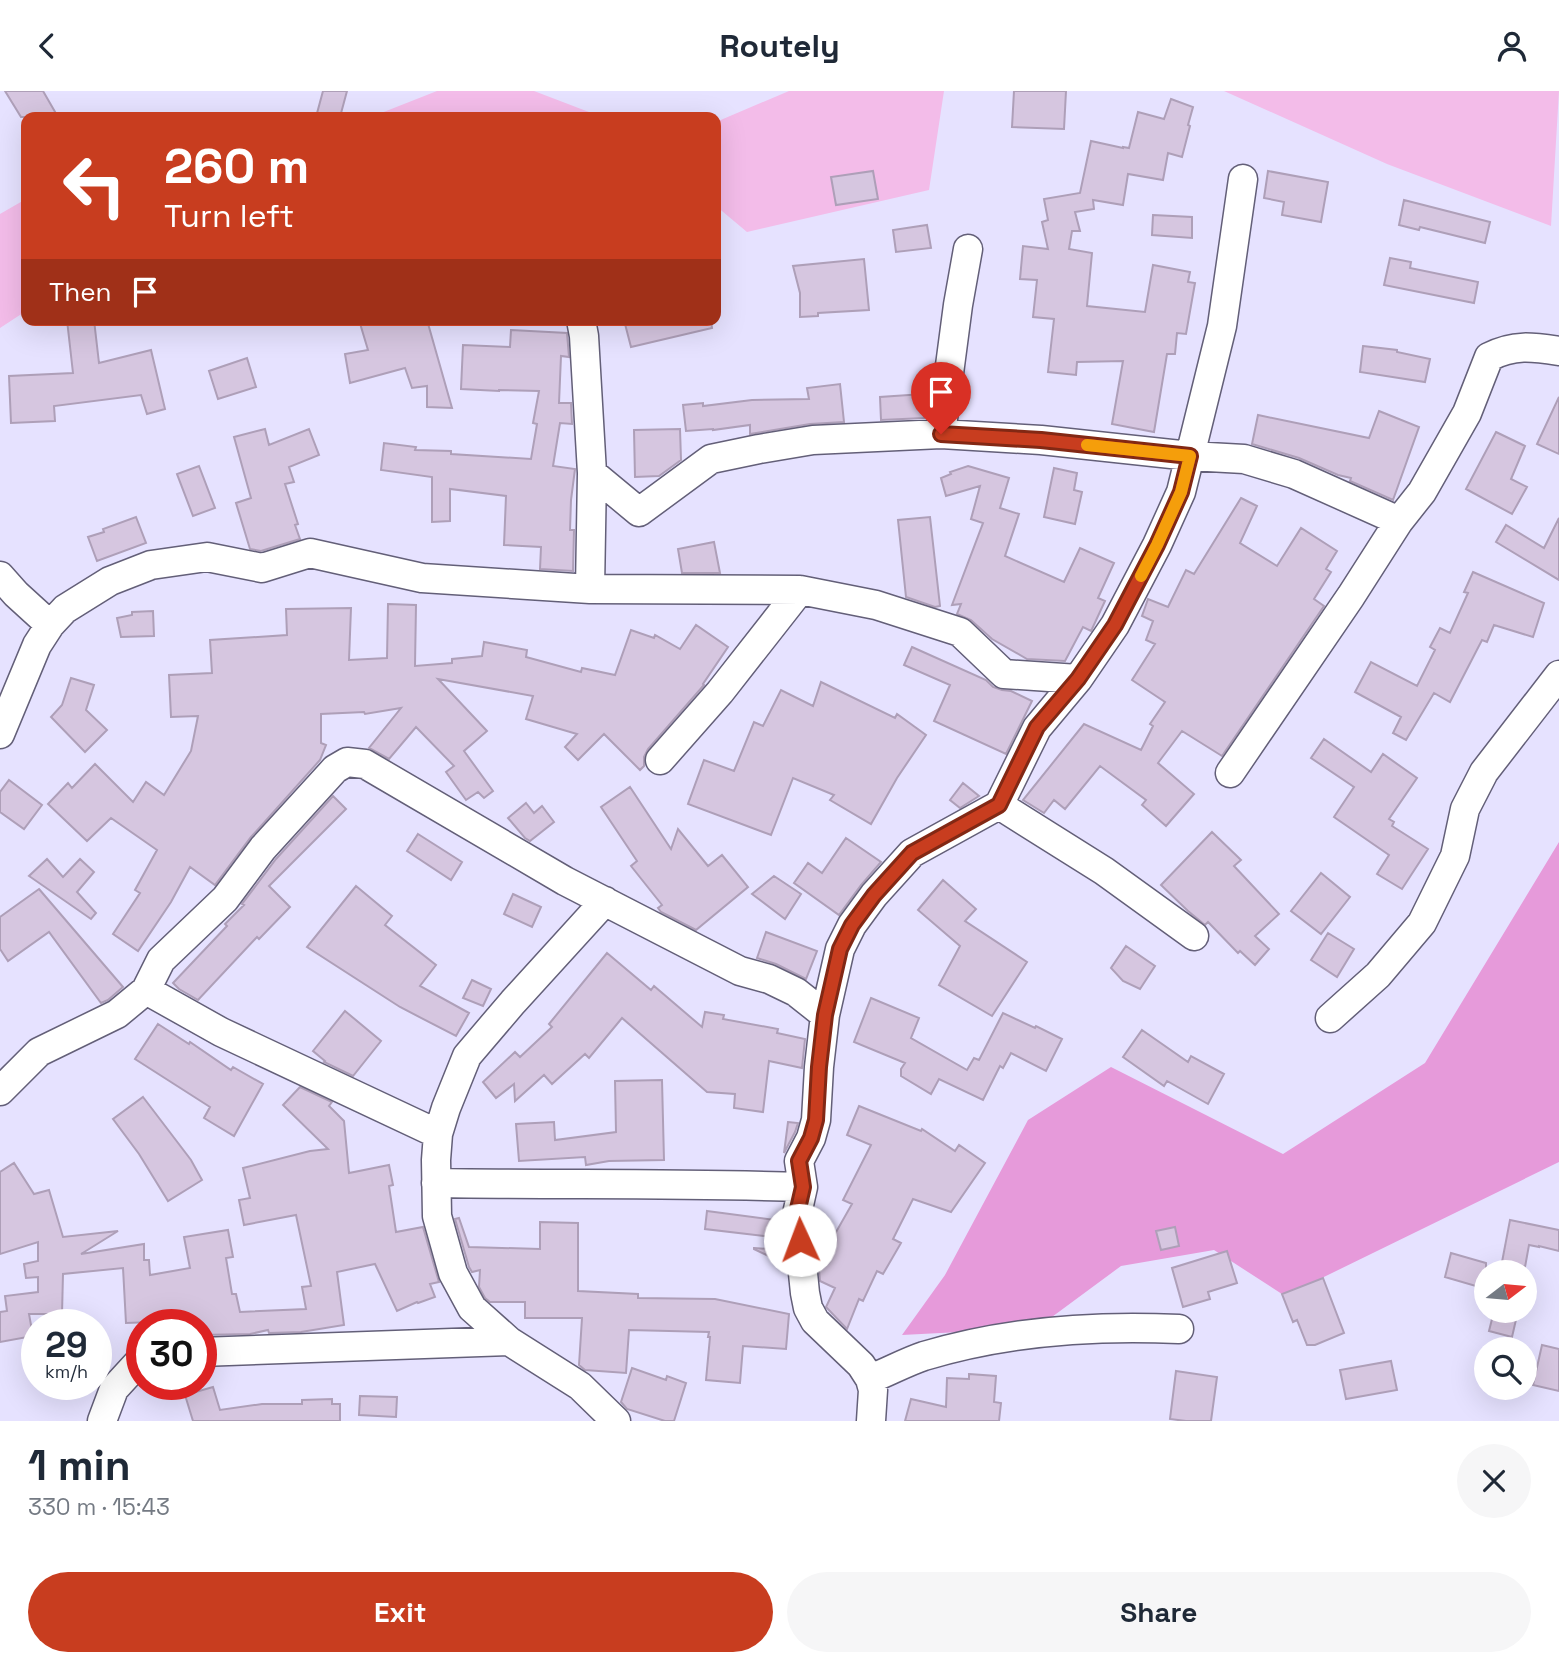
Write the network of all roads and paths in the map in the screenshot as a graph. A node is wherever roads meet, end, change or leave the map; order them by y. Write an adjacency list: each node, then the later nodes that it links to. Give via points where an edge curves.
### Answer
1 (1243, 179): 6 (street, via 1222,326)
2 (968, 249): 5 (street)
3 (582, 326): 7 (street)
4 (1559, 351): 8 (street, via 1503,349 1489,357 1467,413 1422,492)
5 (941, 434): 6 (street); 7 (street, via 813,440 711,459 639,512)
6 (1190, 456): 8 (street, via 1244,459 1294,474); 14 (street, via 1181,492 1157,545 1115,625)
7 (592, 473): 10 (street)
8 (1399, 521): 17 (street)
9 (0, 576): 12 (street)
10 (590, 589): 11 (street); 12 (street, via 422,578 310,553 262,568 207,557 150,565 110,581 65,609)
11 (800, 590): 14 (street, via 876,605 960,632 1004,674); 16 (street)
12 (50, 625): 15 (street)
13 (1559, 675): 25 (street, via 1484,772 1465,809 1455,856 1422,923 1378,975)
14 (1078, 679): 18 (street, via 1037,727)
15 (0, 734)
16 (660, 760)
17 (1230, 773)
18 (999, 805): 20 (street, via 1104,871); 21 (street, via 912,853 852,925)
19 (605, 901): 22 (street, via 365,764 347,762 335,769 263,848 225,899 161,960); 23 (street, via 740,971); 27 (street, via 467,1056)
20 (1194, 936)
21 (837, 959): 23 (street); 24 (street)
22 (146, 990): 26 (street, via 117,1014 39,1052); 27 (street, via 221,1032)
23 (796, 992): 24 (street)
24 (825, 1015): 29 (street, via 816,1120 799,1161)
25 (1330, 1018)
26 (0, 1091)
27 (438, 1134): 28 (street)
28 (436, 1183): 29 (street); 31 (street, via 436,1216 453,1273 472,1308)
29 (803, 1187): 34 (street, via 797,1213 808,1308)
30 (1179, 1329): 34 (street, via 1044,1332 977,1343 922,1357)
31 (509, 1341): 32 (street); 36 (street, via 580,1386)
32 (217, 1351)
33 (126, 1376): 35 (street, via 114,1389)
34 (870, 1380): 37 (street)
35 (102, 1421)
36 (616, 1421)
37 (871, 1421)

